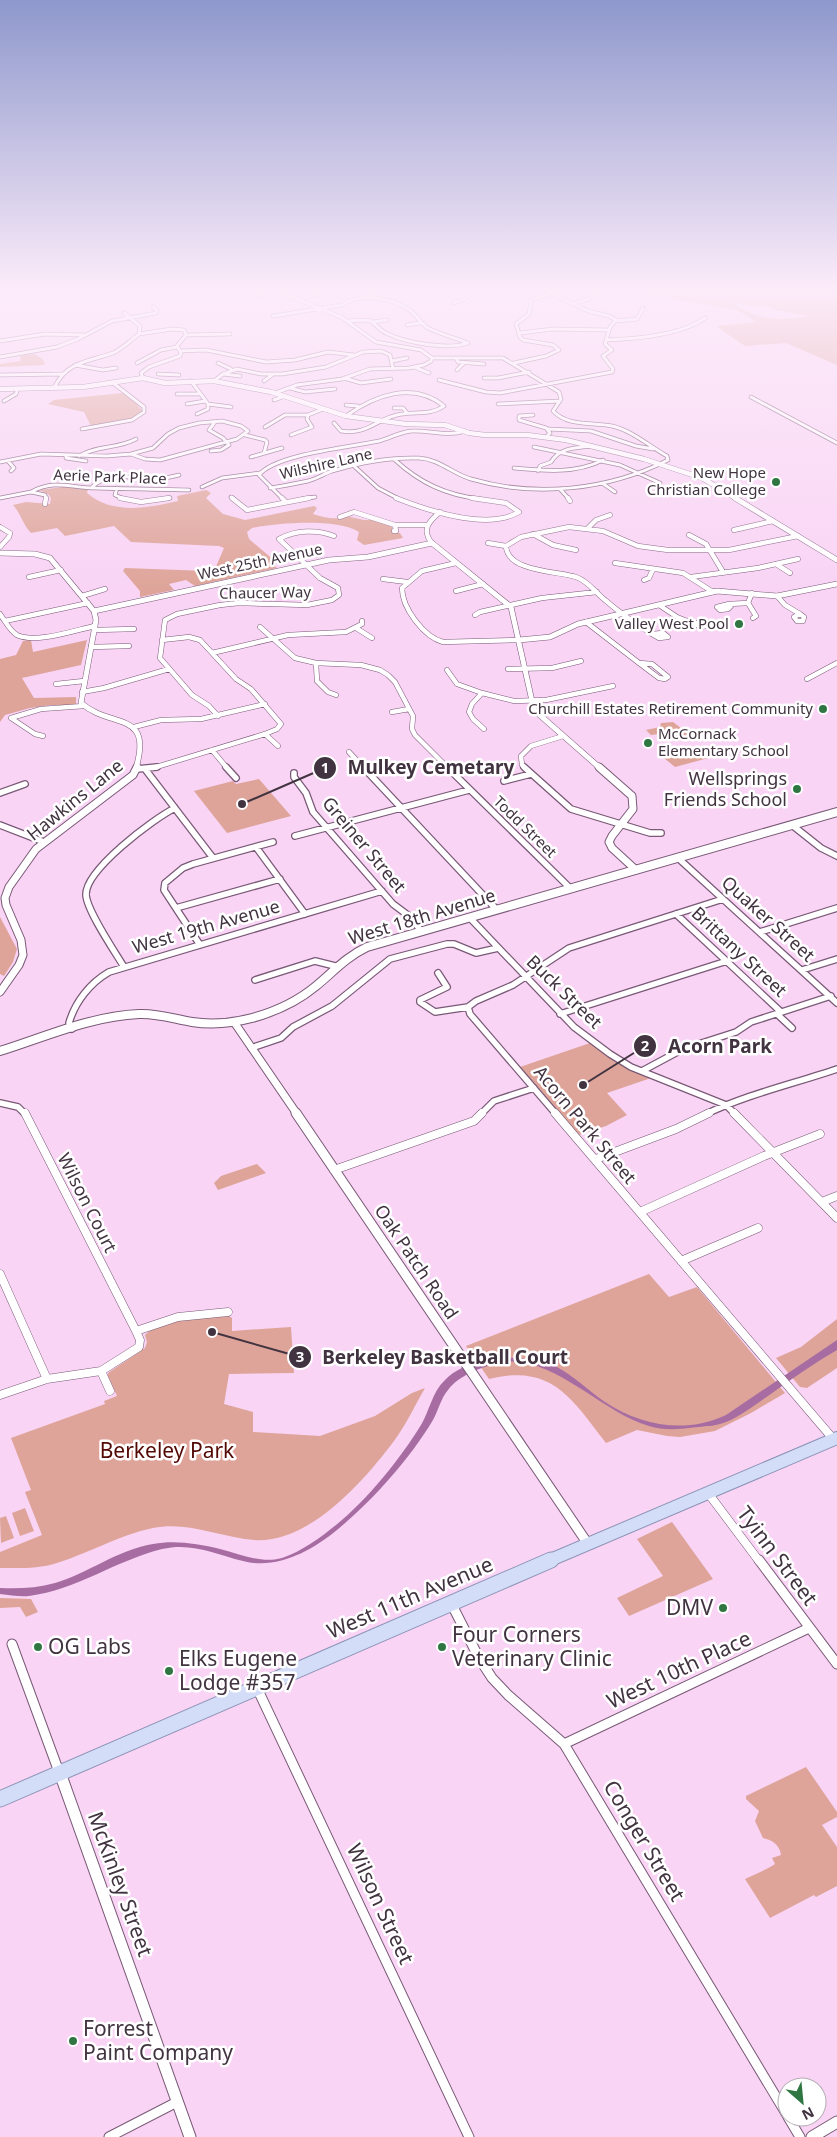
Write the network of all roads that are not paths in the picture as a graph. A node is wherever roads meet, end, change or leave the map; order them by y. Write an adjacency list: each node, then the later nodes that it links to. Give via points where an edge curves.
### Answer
1 (17, 391): 17 (street)
2 (123, 391): 38 (street, via 144,407 144,412 132,420)
3 (197, 391): 13 (street)
4 (263, 391): 11 (street)
5 (280, 391): 11 (street)
6 (301, 391): 7 (street)
7 (318, 391)
8 (482, 391): 9 (street)
9 (516, 391)
10 (557, 391): 18 (street)
11 (275, 393): 14 (street)
12 (177, 394): 13 (street)
13 (199, 394): 19 (street)
14 (284, 396): 16 (street); 26 (street)
15 (751, 397): 46 (street)
16 (274, 400)
17 (4, 401)
18 (560, 401): 21 (street); 50 (street, via 553,411 560,417 618,428)
19 (207, 402): 20 (street); 24 (street); 29 (street, via 206,410)
20 (187, 404)
21 (498, 404)
22 (346, 405): 23 (street)
23 (358, 406): 27 (street, via 384,396 420,392 443,404 440,409); 33 (street)
24 (231, 407)
25 (394, 408): 28 (street, via 402,408)
26 (323, 409): 31 (street); 33 (street)
27 (423, 412): 28 (street); 30 (street)
28 (407, 413): 34 (street)
29 (197, 414)
30 (437, 414)
31 (308, 415): 37 (street, via 285,415); 41 (street, via 312,427)
32 (533, 415): 39 (street, via 518,416 519,420)
33 (346, 416): 34 (street)
34 (385, 421): 36 (street, via 353,433 339,430); 40 (street, via 445,425)
35 (215, 422): 42 (street, via 238,423 248,431); 45 (street, via 210,430); 54 (street, via 176,429 158,446)
36 (334, 423)
37 (265, 427)
38 (82, 429)
39 (548, 429): 43 (street, via 550,433); 50 (street, via 590,431 643,449)
40 (465, 431): 43 (street, via 485,435); 68 (street, via 456,434 406,432 380,441 314,452)
41 (291, 435)
42 (244, 436): 45 (street); 53 (street, via 265,440)
43 (546, 437): 47 (street)
44 (136, 439): 56 (street)
45 (228, 442): 51 (street, via 226,447); 54 (street, via 160,460)
46 (837, 443)
47 (592, 446): 52 (street); 63 (street)
48 (534, 447): 52 (street)
49 (282, 448): 53 (street)
50 (654, 449): 63 (street, via 669,458)
51 (211, 452)
52 (560, 452): 59 (street); 66 (street)
53 (264, 453): 57 (street)
54 (130, 454): 56 (street, via 105,458)
55 (66, 455): 56 (street); 60 (street, via 40,454); 61 (street, via 70,460)
56 (79, 456)
57 (252, 456)
58 (395, 460): 64 (street, Wilshire Lane); 77 (street, Wilshire Lane, via 431,459 460,475 477,480 531,489); 88 (street, via 413,477 431,487 463,497 507,504 517,508 519,513 488,520)
59 (603, 460): 66 (street, via 594,465); 69 (street)
60 (8, 461): 62 (street); 67 (street, via 14,468)
61 (86, 461)
62 (0, 462)
63 (660, 464): 69 (street, Wilshire Lane); 91 (street, via 702,478)
64 (355, 467): 76 (street, Wilshire Lane, via 329,472 314,480); 88 (street, via 388,494)
65 (514, 468): 66 (street)
66 (538, 470)
67 (12, 471)
68 (260, 473): 73 (street, via 241,474); 76 (street)
69 (637, 473): 71 (street, Wilshire Lane); 72 (street)
70 (179, 475): 74 (street, via 157,479 107,478 96,481)
71 (602, 483): 77 (street, Wilshire Lane); 80 (street)
72 (660, 483)
73 (202, 487)
74 (91, 488): 75 (street, Aerie Park Place); 79 (street, Aerie Park Place, via 72,484 50,485)
75 (117, 488): 78 (street, Aerie Park Place); 84 (street, via 115,495 125,500)
76 (270, 488): 86 (street)
77 (560, 489): 85 (street)
78 (189, 490)
79 (31, 492): 83 (street, Aerie Park Place); 87 (street, via 45,495)
80 (615, 492)
81 (231, 497): 86 (street, via 248,510)
82 (315, 497): 86 (street)
83 (0, 498)
84 (170, 498)
85 (570, 501)
86 (286, 502)
87 (45, 504)
88 (440, 512): 93 (street)
89 (340, 516): 92 (street, via 356,512)
90 (610, 516): 95 (street, via 596,520)
91 (774, 521): 96 (street); 102 (street)
92 (395, 525): 93 (street); 97 (street)
93 (426, 525): 104 (street, via 426,537)
94 (0, 527): 107 (street, via 10,533)
95 (588, 528): 98 (street, via 562,528); 109 (street, via 611,533 648,548)
96 (734, 530)
97 (394, 532)
98 (533, 534): 106 (street, via 514,539); 108 (street, via 553,545)
99 (274, 535): 103 (street)
100 (689, 535): 109 (street, via 708,544)
101 (334, 536): 103 (street, via 312,532)
102 (798, 536): 109 (street, via 750,547); 112 (street)
103 (281, 538): 116 (street, via 280,541)
104 (432, 543): 113 (street); 116 (street, West 25th Avenue, via 368,557)
105 (488, 543): 106 (street)
106 (506, 546): 130 (street, via 509,555 530,569 578,577 590,583)
107 (0, 547)
108 (576, 550)
109 (712, 551): 119 (street)
110 (0, 553): 118 (street, via 40,554 50,558)
111 (798, 558): 115 (street)
112 (837, 560)
113 (456, 563): 125 (street, via 425,570); 126 (street)
114 (615, 563): 117 (street)
115 (776, 564): 119 (street); 120 (street)
116 (306, 565): 136 (street, Chaucer Way, via 338,588); 144 (street, West 25th Avenue)
117 (653, 569): 122 (street); 124 (street, via 649,578)
118 (61, 570): 121 (street); 133 (street)
119 (723, 572): 122 (street)
120 (790, 573)
121 (30, 577)
122 (691, 577): 131 (street)
123 (384, 579): 125 (street)
124 (644, 580)
125 (407, 582): 164 (street, via 402,588 402,595 430,639 443,642)
126 (483, 584): 129 (street); 142 (street)
127 (837, 584): 134 (street)
128 (105, 589): 133 (street)
129 (456, 591)
130 (596, 592): 142 (street, via 544,597); 146 (street)
131 (713, 592): 132 (street); 143 (street)
132 (752, 593): 134 (street); 139 (street)
133 (82, 596): 138 (street)
134 (777, 596): 147 (street, via 782,604)
135 (291, 598): 140 (street)
136 (337, 598): 137 (street); 140 (street, Chaucer Way, via 319,604)
137 (345, 599)
138 (88, 603): 144 (street); 150 (street)
139 (748, 603): 141 (street); 149 (street, via 756,616)
140 (289, 604): 163 (street, Chaucer Way, via 228,604 175,614 165,620)
141 (729, 604)
142 (509, 605): 148 (street); 164 (street)
143 (659, 605): 146 (street); 153 (street)
144 (94, 610): 156 (street)
145 (0, 614): 150 (street)
146 (622, 614): 152 (street); 160 (street)
147 (801, 614)
148 (475, 615)
149 (753, 618)
150 (5, 620): 156 (street, via 13,632 24,638)
151 (362, 621): 158 (street)
152 (586, 622): 164 (street, via 550,638); 170 (street)
153 (693, 624)
154 (312, 626): 159 (street)
155 (260, 627): 162 (street, Todd Street)
156 (94, 628): 157 (street); 165 (street)
157 (134, 628)
158 (356, 628): 159 (street); 161 (street)
159 (311, 634): 162 (street)
160 (652, 634)
161 (372, 638)
162 (272, 639): 167 (street); 169 (street, Todd Street, via 294,658)
163 (162, 640): 167 (street, via 192,636); 172 (street, via 160,655)
164 (519, 640): 173 (street)
165 (91, 646): 166 (street); 177 (street)
166 (129, 646)
167 (212, 652): 184 (street)
168 (581, 661): 173 (street, via 552,668)
169 (316, 663): 182 (street, via 317,681); 186 (street, Todd Street, via 356,664 380,670 395,682)
170 (639, 663): 170 (street, via 652,664 668,677 659,678)
171 (837, 663): 176 (street)
172 (169, 668): 180 (street, via 99,690); 188 (street, via 192,695)
173 (524, 668): 174 (street); 183 (street)
174 (508, 669)
175 (447, 670): 181 (street, via 457,684)
176 (806, 679)
177 (84, 681): 178 (street); 180 (street)
178 (56, 684)
179 (613, 686): 183 (street, via 564,698)
180 (82, 692): 185 (street, via 80,699)
181 (482, 693): 183 (street); 190 (street, via 469,706 468,713)
182 (336, 695)
183 (531, 701): 193 (street, via 536,712)
184 (265, 704): 188 (street); 191 (street, via 282,724)
185 (84, 706): 189 (street); 192 (street, via 34,710 11,718)
186 (409, 709): 187 (street); 204 (street, Todd Street, via 415,735)
187 (392, 712)
188 (218, 716): 189 (street, via 157,721)
189 (134, 727): 197 (street, Hawkins Lane, via 142,740)
190 (484, 729)
191 (265, 734): 194 (street); 195 (street)
192 (43, 736)
193 (564, 736): 200 (street, via 537,743 524,751 521,762); 209 (street, via 632,796 634,809)
194 (278, 746)
195 (212, 750): 198 (street); 201 (street)
196 (348, 752): 207 (street)
197 (137, 769): 198 (street); 215 (street, Hawkins Lane)
198 (145, 769): 206 (street)
199 (294, 773): 212 (street, Greiner Street, via 306,793 310,809)
200 (531, 774): 202 (street); 209 (street, via 569,808)
201 (236, 778)
202 (504, 781)
203 (25, 784): 205 (street)
204 (469, 790): 207 (street); 223 (street, Todd Street)
205 (0, 793)
206 (175, 808): 219 (street); 239 (street, via 107,860 87,888 88,901)
207 (400, 808): 212 (street); 228 (street)
208 (837, 812): 210 (main road, West 18th Avenue)
209 (621, 824): 213 (street); 221 (street, via 609,843)
210 (792, 825): 218 (street); 220 (main road, West 18th Avenue)
211 (2, 827): 215 (street)
212 (326, 827): 214 (street); 224 (street, Greiner Street)
213 (661, 833)
214 (295, 836)
215 (44, 842): 244 (street, Hawkins Lane, via 6,892 6,909 21,940 23,955)
216 (273, 842): 217 (street)
217 (256, 847): 219 (street); 222 (street)
218 (837, 856)
219 (213, 858): 226 (street, via 184,868 165,883 163,889)
220 (678, 858): 221 (main road, West 18th Avenue); 225 (street, Quaker Street)
221 (636, 870): 223 (main road, West 18th Avenue)
222 (280, 879): 226 (street); 229 (street)
223 (571, 889): 228 (main road, West 18th Avenue)
224 (382, 892): 229 (street, West 19th Avenue); 232 (street, Greiner Street)
225 (723, 899): 230 (street); 233 (street, Quaker Street)
226 (176, 908): 234 (street)
227 (837, 908): 233 (street)
228 (496, 910): 231 (main road, West 18th Avenue)
229 (305, 914): 234 (street, West 19th Avenue)
230 (676, 914): 237 (street, Brittany Street); 242 (street, via 570,948)
231 (470, 918): 232 (main road, West 18th Avenue); 235 (street, Buck Street)
232 (422, 932): 238 (main road, West 18th Avenue, via 359,950)
233 (760, 932): 240 (street, Quaker Street)
234 (200, 945): 239 (street, West 19th Avenue)
235 (498, 948): 242 (street, Buck Street); 253 (street, via 476,953 447,944 390,958 332,1006 293,1027 281,1038)
236 (837, 959): 240 (street)
237 (727, 961): 248 (street, Brittany Street); 249 (street)
238 (335, 966): 243 (street, via 315,961); 250 (main road, West 18th Avenue, via 314,987 289,1003)
239 (124, 967): 252 (street, West 19th Avenue, via 102,975 88,988 71,1015 69,1023)
240 (802, 970): 245 (street, Quaker Street)
241 (438, 973): 247 (street, via 448,986 420,1000 430,1010 438,1012)
242 (526, 977): 247 (street); 249 (street, Buck Street)
243 (255, 980)
244 (0, 992)
245 (831, 996): 246 (street, Quaker Street); 248 (street)
246 (837, 1003)
247 (468, 1007): 257 (street, Acorn Park Street, via 470,1014)
248 (779, 1013): 251 (street, Brittany Street); 256 (street, via 748,1023 736,1032 676,1052)
249 (560, 1014): 256 (street, Buck Street, via 610,1054)
250 (234, 1022): 252 (main road, West 18th Avenue, via 204,1023 138,1014); 253 (street, Oak Patch Road)
251 (792, 1028)
252 (72, 1029): 254 (main road, West 18th Avenue)
253 (251, 1048): 263 (street, Oak Patch Road)
254 (0, 1051)
255 (837, 1069): 259 (street)
256 (642, 1072): 259 (street, Buck Street)
257 (534, 1088): 262 (street, Acorn Park Street); 263 (street, via 494,1101 474,1120)
258 (0, 1102): 272 (street, Wilson Court, via 24,1112)
259 (726, 1105): 261 (street, Buck Street); 262 (street, via 676,1129)
260 (820, 1134): 261 (street)
261 (773, 1152): 265 (street, Buck Street); 266 (street)
262 (596, 1160): 266 (street, Acorn Park Street)
263 (334, 1170): 279 (street, Oak Patch Road)
264 (837, 1196): 265 (street)
265 (822, 1202): 267 (street, Buck Street)
266 (640, 1212): 269 (street, Acorn Park Street)
267 (837, 1218)
268 (758, 1228): 269 (street)
269 (681, 1260): 277 (street, Acorn Park Street)
270 (0, 1274): 274 (street)
271 (228, 1312): 272 (street, via 178,1317)
272 (136, 1331): 273 (street, via 139,1347)
273 (101, 1371): 274 (street); 275 (street)
274 (47, 1379): 276 (street)
275 (110, 1391)
276 (0, 1396)
277 (835, 1439): 278 (main road, West 11th Avenue)
278 (708, 1493): 279 (main road, West 11th Avenue); 281 (street, Tyinn Street)
279 (588, 1544): 280 (main road, West 11th Avenue)
280 (450, 1603): 284 (main road, West 11th Avenue); 285 (street, Conger Street, via 500,1687)
281 (809, 1628): 283 (street, Tyinn Street); 285 (street, West 10th Place)
282 (12, 1644): 286 (street, McKinley Street)
283 (837, 1664)
284 (257, 1688): 286 (main road, West 11th Avenue); 293 (street, Wilson Street)
285 (564, 1744): 288 (street, Conger Street)
286 (60, 1774): 287 (main road, West 11th Avenue); 289 (street, McKinley Street)
287 (0, 1799)
288 (777, 2098)
289 (177, 2102): 291 (street); 292 (street, McKinley Street)
290 (837, 2122): 294 (street)
291 (109, 2137)
292 (190, 2137)
293 (468, 2137)
294 (812, 2137)

